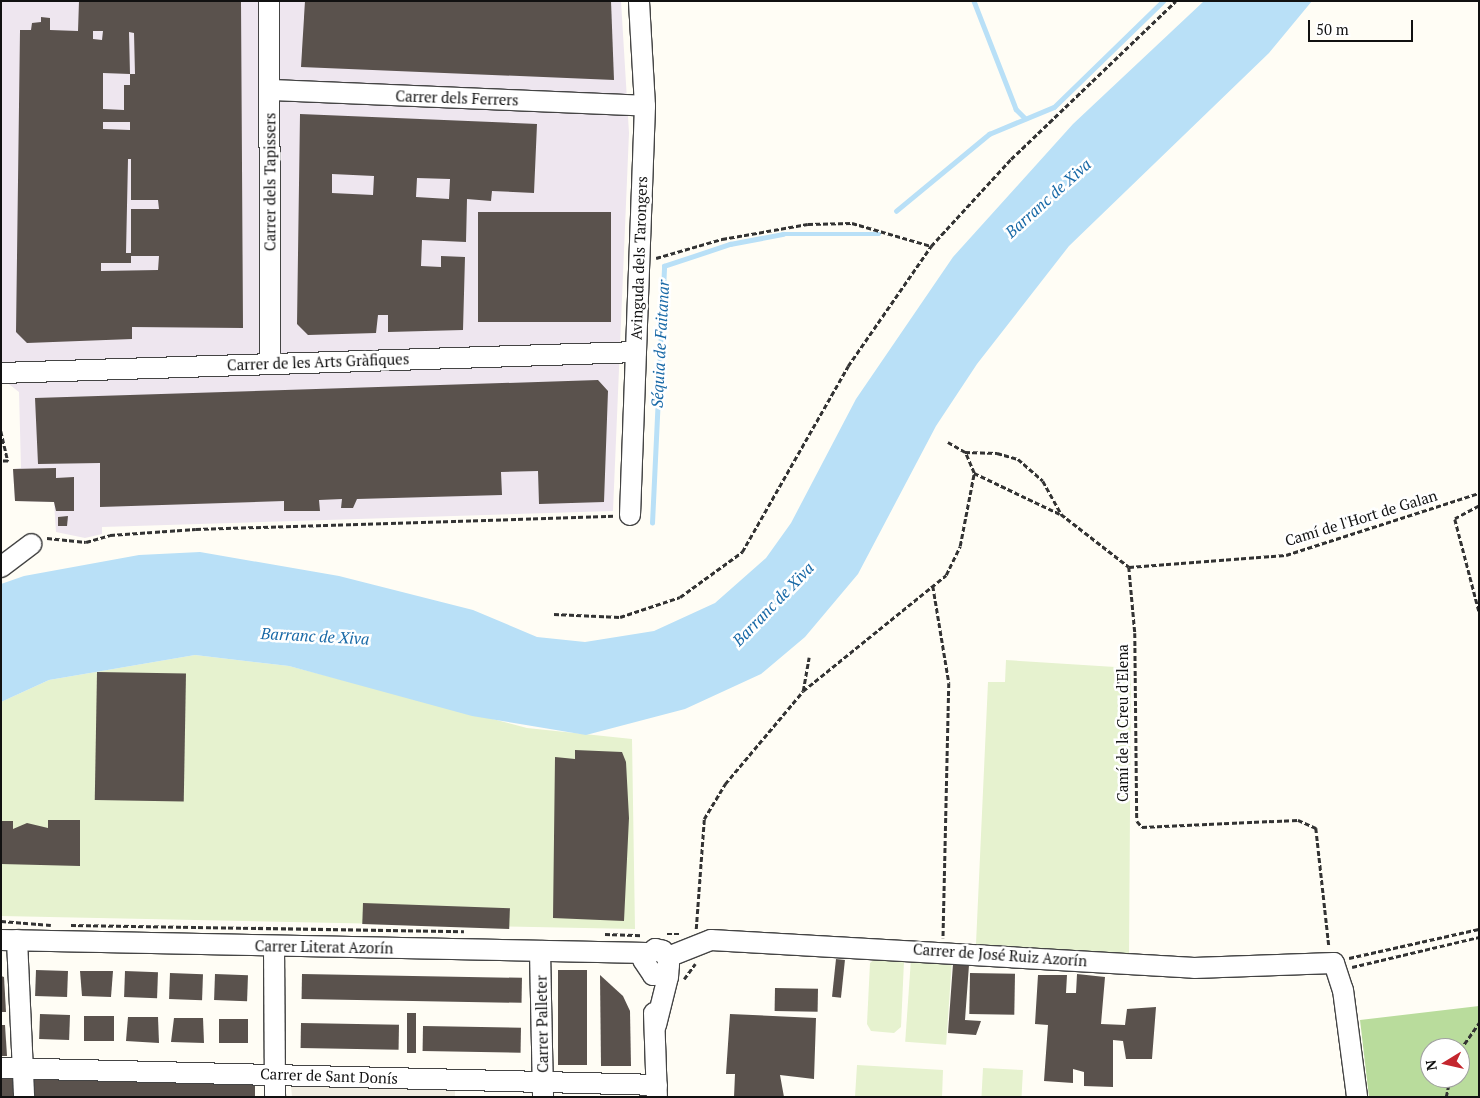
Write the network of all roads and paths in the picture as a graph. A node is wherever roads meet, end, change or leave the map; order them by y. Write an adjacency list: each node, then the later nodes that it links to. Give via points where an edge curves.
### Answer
1 (270, 1): 4 (street, Carrer dels Tapissers)
2 (639, 1): 5 (street, Avinguda dels Tarongers)
3 (1176, 1): 6 (path, via 1011,159)
4 (270, 90): 5 (street, Carrer dels Ferrers); 9 (street, Carrer dels Tapissers)
5 (645, 106): 7 (street, Avinguda dels Tarongers)
6 (931, 246): 7 (path, via 852,223 808,224 750,233); 25 (path, via 848,366 742,552 680,597 620,617)
7 (639, 260): 8 (street, Avinguda dels Tarongers)
8 (636, 352): 9 (street, Carrer de les Arts Gràfiques); 19 (street, Avinguda dels Tarongers)
9 (270, 364): 10 (street, Carrer de les Arts Gràfiques)
10 (1, 373)
11 (1, 431): 14 (path, via 8,461)
12 (948, 442): 13 (path)
13 (965, 452): 15 (path); 18 (path, via 997,453 1018,459 1042,481)
14 (1, 461)
15 (974, 473): 18 (path); 23 (path, via 960,546 946,575)
16 (1479, 493): 22 (path, Camí de l'Hort de Galan, via 1286,555)
17 (1479, 506): 24 (path, via 1455,519)
18 (1061, 514): 22 (path)
19 (630, 515): 20 (path, via 196,529 110,535 86,542 38,537)
20 (31, 544): 21 (street)
21 (1, 567)
22 (1129, 567): 43 (path, Camí de la Creu d'Elena, via 1135,633 1137,821 1142,827 1298,820 1316,828 1330,954)
23 (933, 586): 27 (path); 40 (path, via 949,683)
24 (1479, 611)
25 (554, 614)
26 (809, 658): 27 (path)
27 (803, 691): 38 (path, via 725,784 704,819)
28 (1, 921): 29 (path, via 49,922)
29 (55, 928)
30 (62, 928): 32 (path, via 75,922)
31 (1479, 929): 43 (path, via 1374,949)
32 (468, 931)
33 (602, 934): 34 (path)
34 (629, 934)
35 (1479, 938): 43 (path)
36 (9, 940): 37 (street, Carrer Literat Azorín); 49 (street)
37 (274, 946): 39 (street, Carrer Literat Azorín); 50 (street)
38 (694, 946): 40 (street, Carrer de José Ruiz Azorín, via 712,940); 42 (street, Carrer de José Ruiz Azorín)
39 (540, 952): 41 (street, Carrer Literat Azorín); 51 (street, Carrer Palleter)
40 (943, 952): 43 (street, Carrer de José Ruiz Azorín, via 1194,968)
41 (647, 953): 42 (street, via 659,950); 44 (street, via 644,965)
42 (668, 962): 44 (street, via 661,974); 46 (street)
43 (1341, 966): 55 (street)
44 (650, 974): 46 (street)
45 (1479, 1023): 47 (path)
46 (656, 1024): 52 (street)
47 (1468, 1038)
48 (1, 1068): 49 (street, Carrer de Sant Donís)
49 (23, 1068): 50 (street, Carrer de Sant Donís); 53 (street)
50 (275, 1075): 51 (street, Carrer de Sant Donís); 54 (street)
51 (543, 1089): 52 (street, Carrer de Sant Donís)
52 (657, 1091)
53 (24, 1097)
54 (275, 1097)
55 (1357, 1097)

